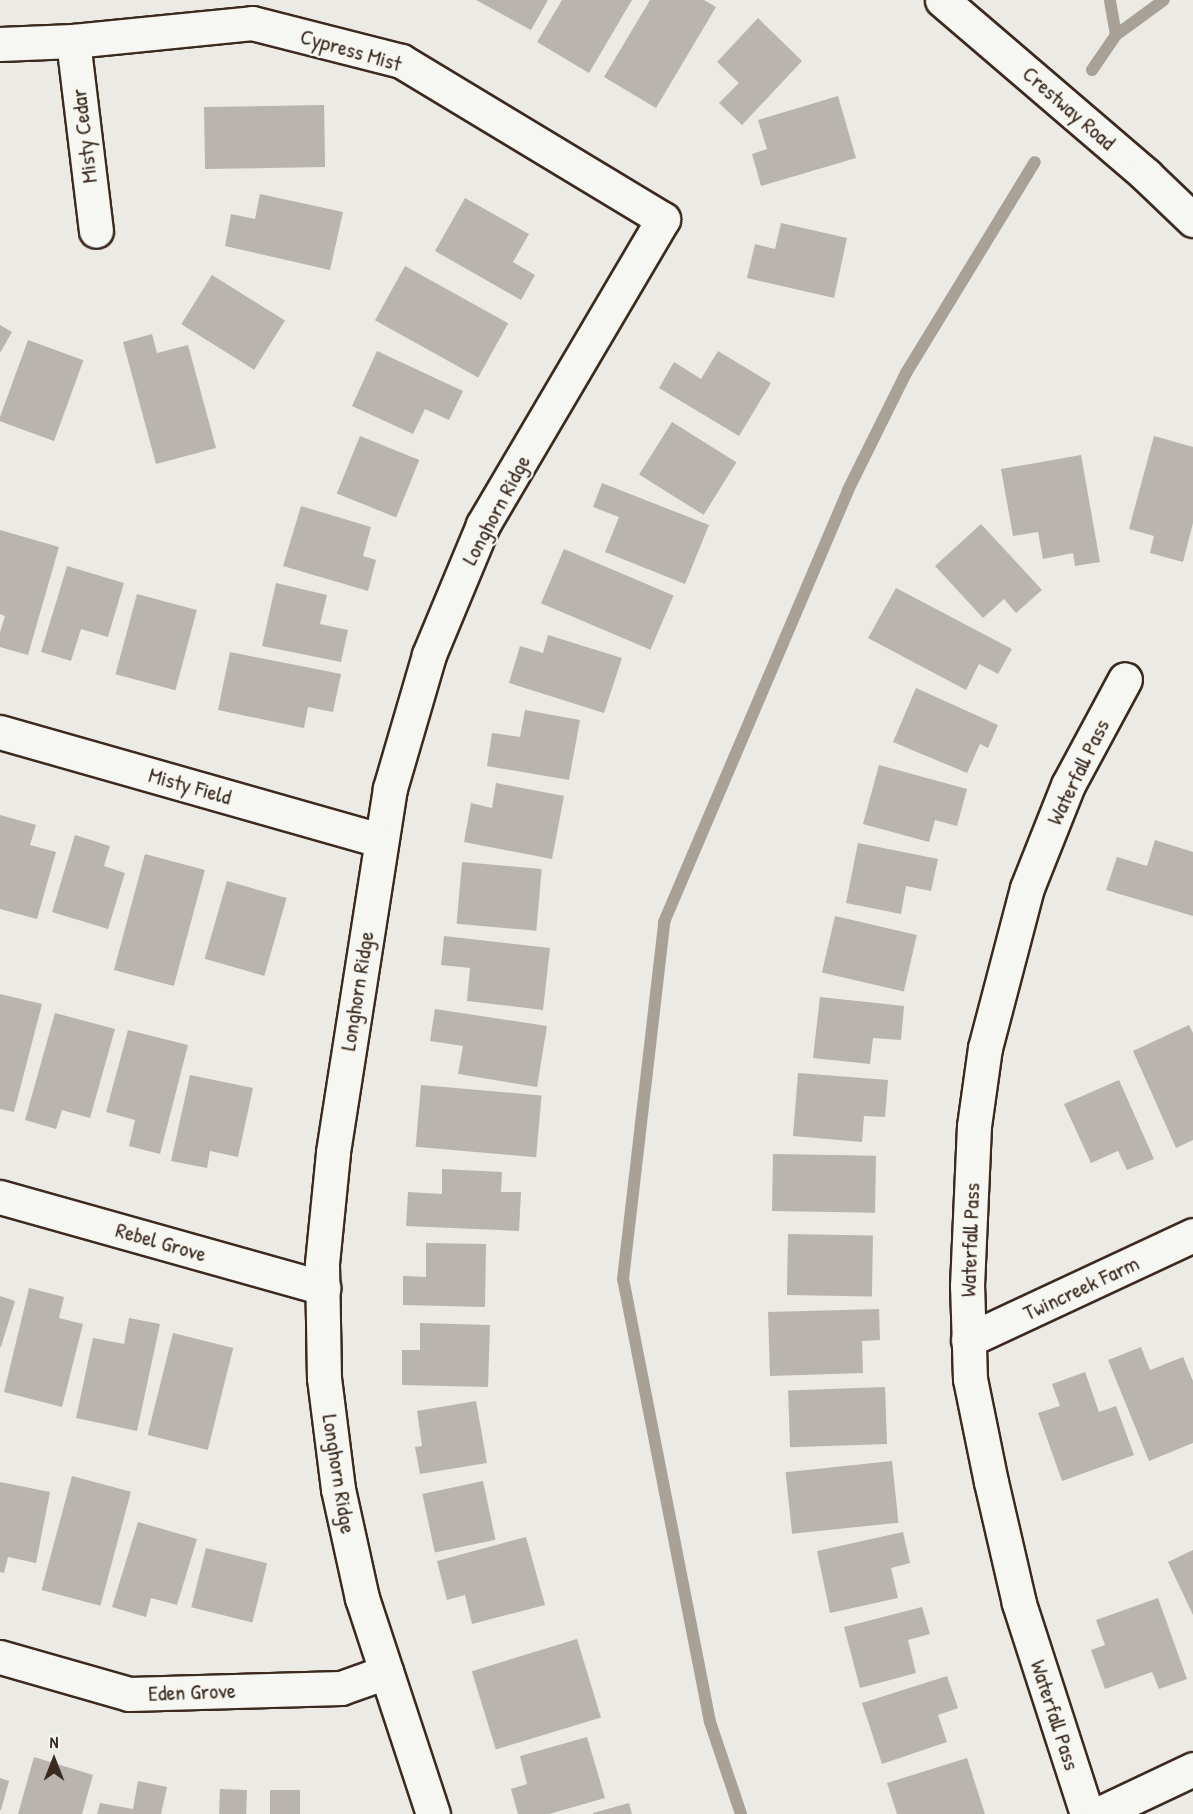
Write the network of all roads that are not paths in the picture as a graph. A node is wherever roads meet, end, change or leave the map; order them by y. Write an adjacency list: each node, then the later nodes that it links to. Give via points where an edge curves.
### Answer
1 (942, 0): 5 (street, Crestway Road)
2 (73, 41): 3 (street, Cypress Mist); 4 (street, Cypress Mist, via 252,23 401,61); 6 (street, Misty Cedar)
3 (0, 44)
4 (663, 219): 9 (street, Longhorn Ridge, via 483,525 429,655 390,788)
5 (1193, 220)
6 (96, 231)
7 (1125, 679): 13 (street, Waterfall Pass, via 1068,785 1027,888 985,1048 974,1126)
8 (0, 732): 9 (street, Misty Field)
9 (380, 840): 12 (street, Longhorn Ridge, via 333,1153)
10 (0, 1197): 12 (street, Rebel Grove)
11 (1193, 1235): 13 (street, Twincreek Farm)
12 (323, 1288): 15 (street, Longhorn Ridge, via 324,1378 338,1489 362,1598)
13 (968, 1340): 18 (street, Waterfall Pass, via 970,1379 1019,1604)
14 (0, 1657): 15 (street, Eden Grove, via 129,1694 340,1688)
15 (386, 1672): 17 (street, Longhorn Ridge)
16 (1193, 1769): 19 (street)
17 (433, 1814)
18 (1087, 1814)
19 (1098, 1814)

